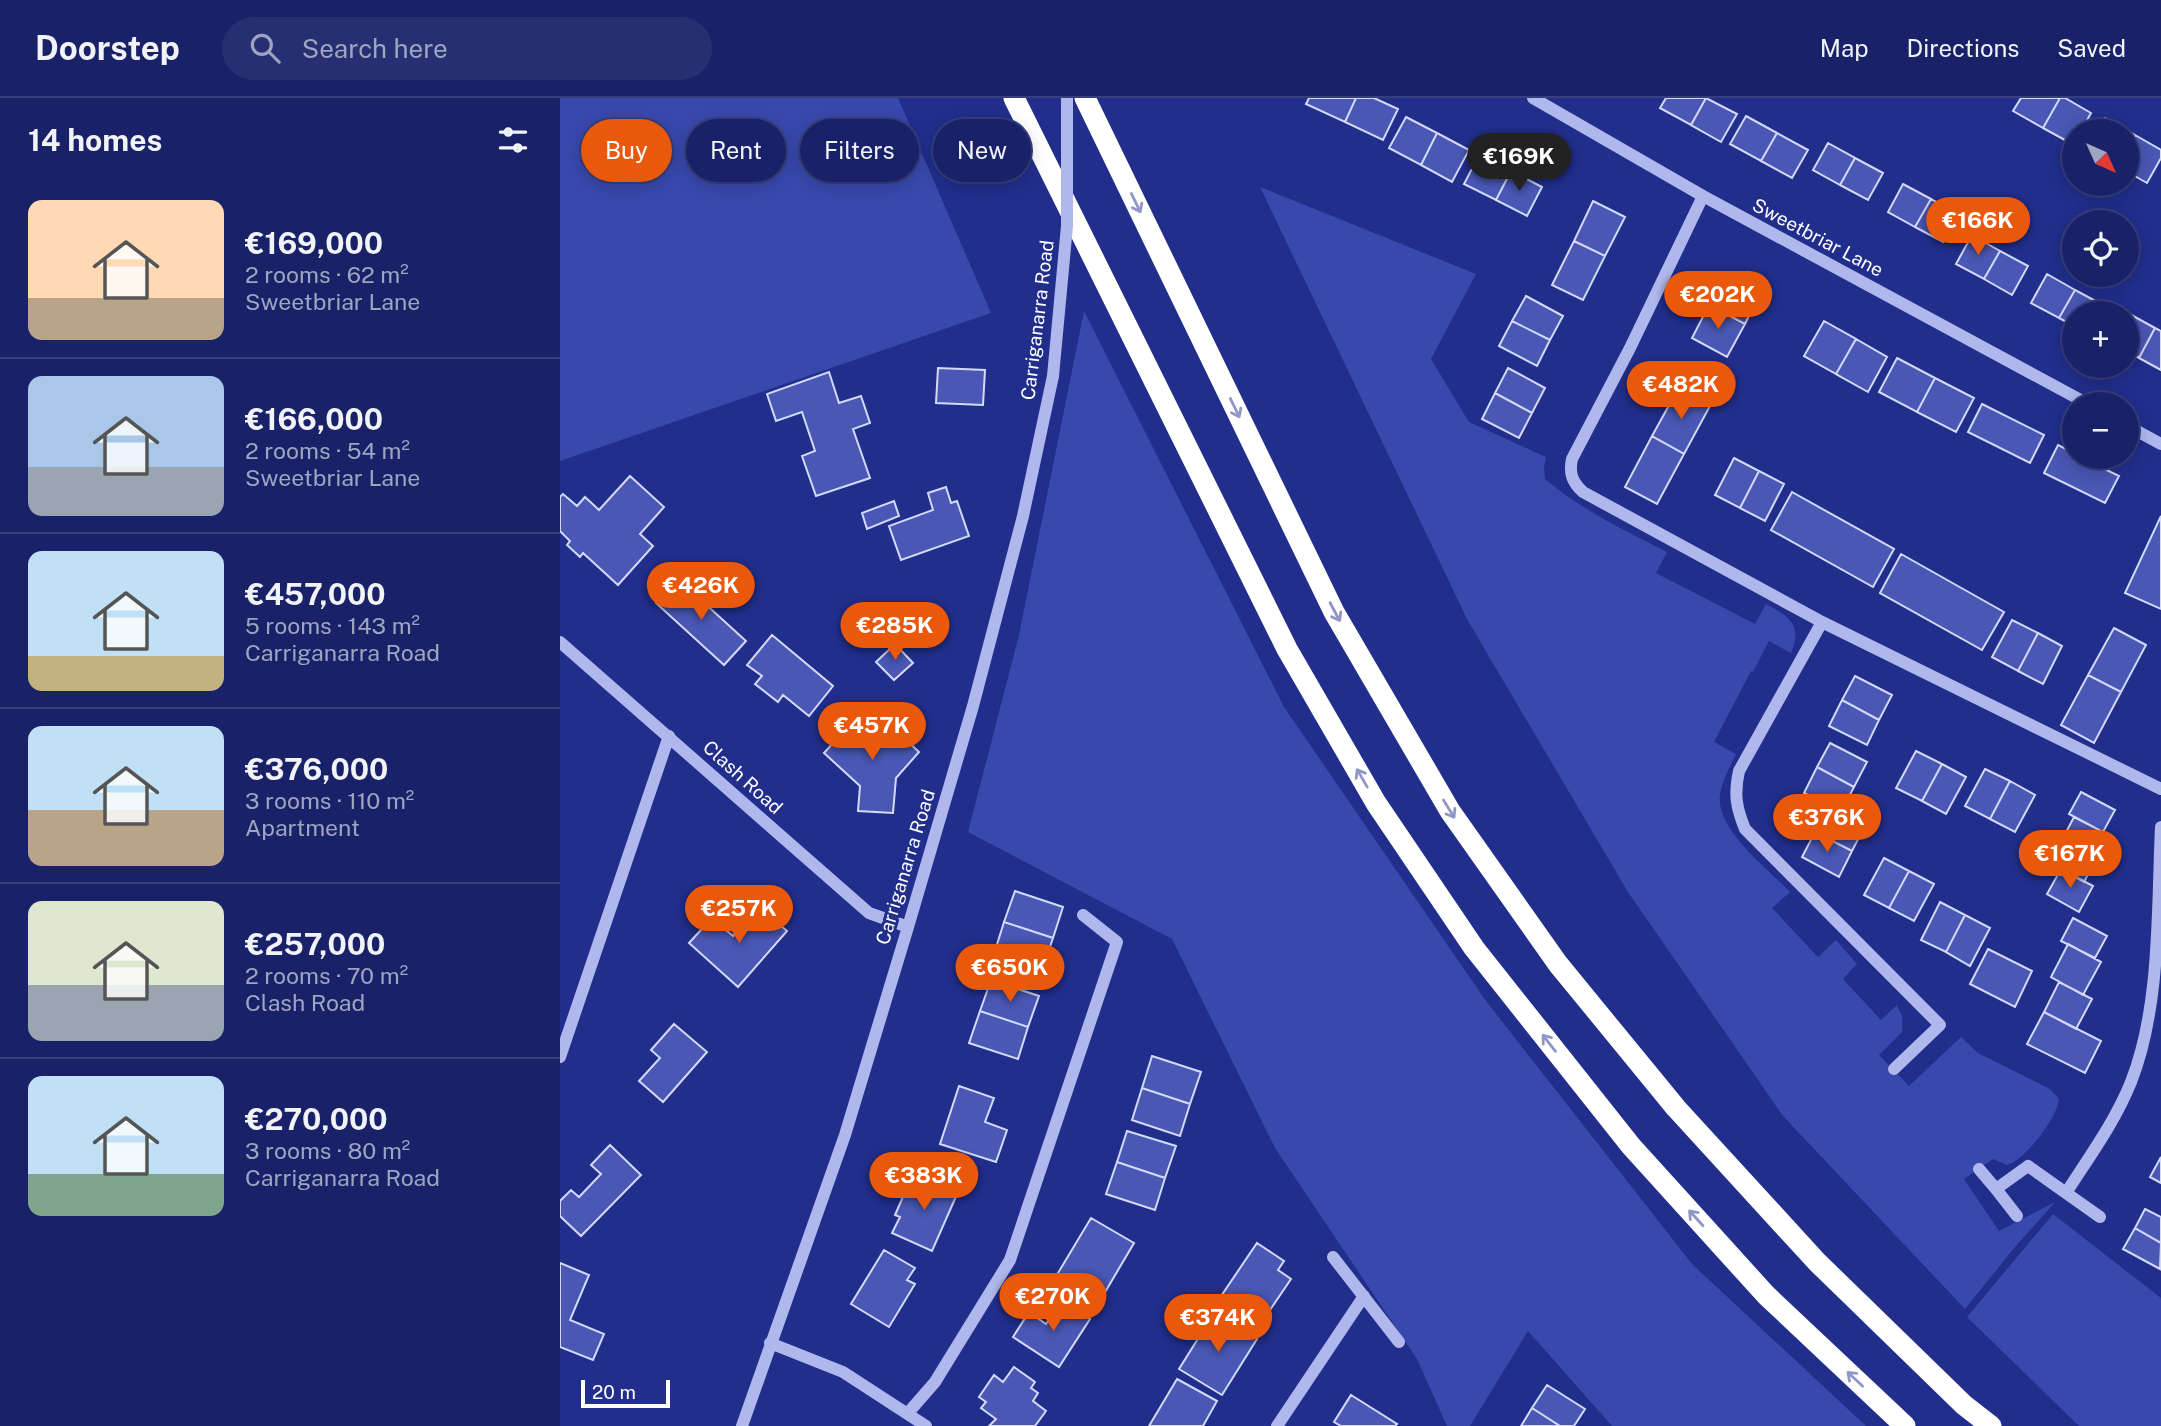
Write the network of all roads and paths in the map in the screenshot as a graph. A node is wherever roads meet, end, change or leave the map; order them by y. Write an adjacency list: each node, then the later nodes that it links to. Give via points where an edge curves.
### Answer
1 (1014, 98): 31 (highway, one-way to 1, via 1766,1295 1631,1146 1474,948 1376,803 1286,649)
2 (1067, 98): 15 (street, Carriganarra Road, bridge, via 1067,226 1053,376 1023,516)
3 (1084, 98): 32 (highway, one-way to 32, via 1334,612 1450,811 1558,964 1676,1108 1817,1262)
4 (1533, 98): 5 (street, Sweetbriar Lane)
5 (1703, 196): 6 (street, Sweetbriar Lane); 9 (street, via 1572,458 1571,477 1583,492)
6 (2066, 392)
7 (2139, 432): 8 (street)
8 (2161, 444)
9 (1822, 622): 12 (street); 17 (street, via 1740,771 1735,804 1745,829 1757,842 1940,1025)
10 (560, 642): 11 (street, Clash Road)
11 (669, 736): 15 (street, Clash Road, via 869,913); 16 (street)
12 (2161, 789)
13 (2161, 827): 20 (street, via 2155,962 2143,1046 2119,1108)
14 (1083, 915): 27 (street, via 1117,942 1010,1260 935,1382)
15 (908, 927): 26 (street, Carriganarra Road, via 845,1135)
16 (560, 1057)
17 (1894, 1069)
18 (1979, 1169): 19 (street)
19 (1996, 1189): 20 (street, via 2028,1166); 21 (street)
20 (2066, 1193): 22 (street)
21 (2017, 1216)
22 (2100, 1217)
23 (1333, 1257): 24 (street)
24 (1364, 1296): 25 (street); 30 (street)
25 (1399, 1342)
26 (770, 1343): 27 (street, via 843,1372); 28 (street, Carriganarra Road)
27 (908, 1413): 29 (street)
28 (742, 1426)
29 (926, 1426)
30 (1277, 1426)
31 (1905, 1426)
32 (1991, 1426)

